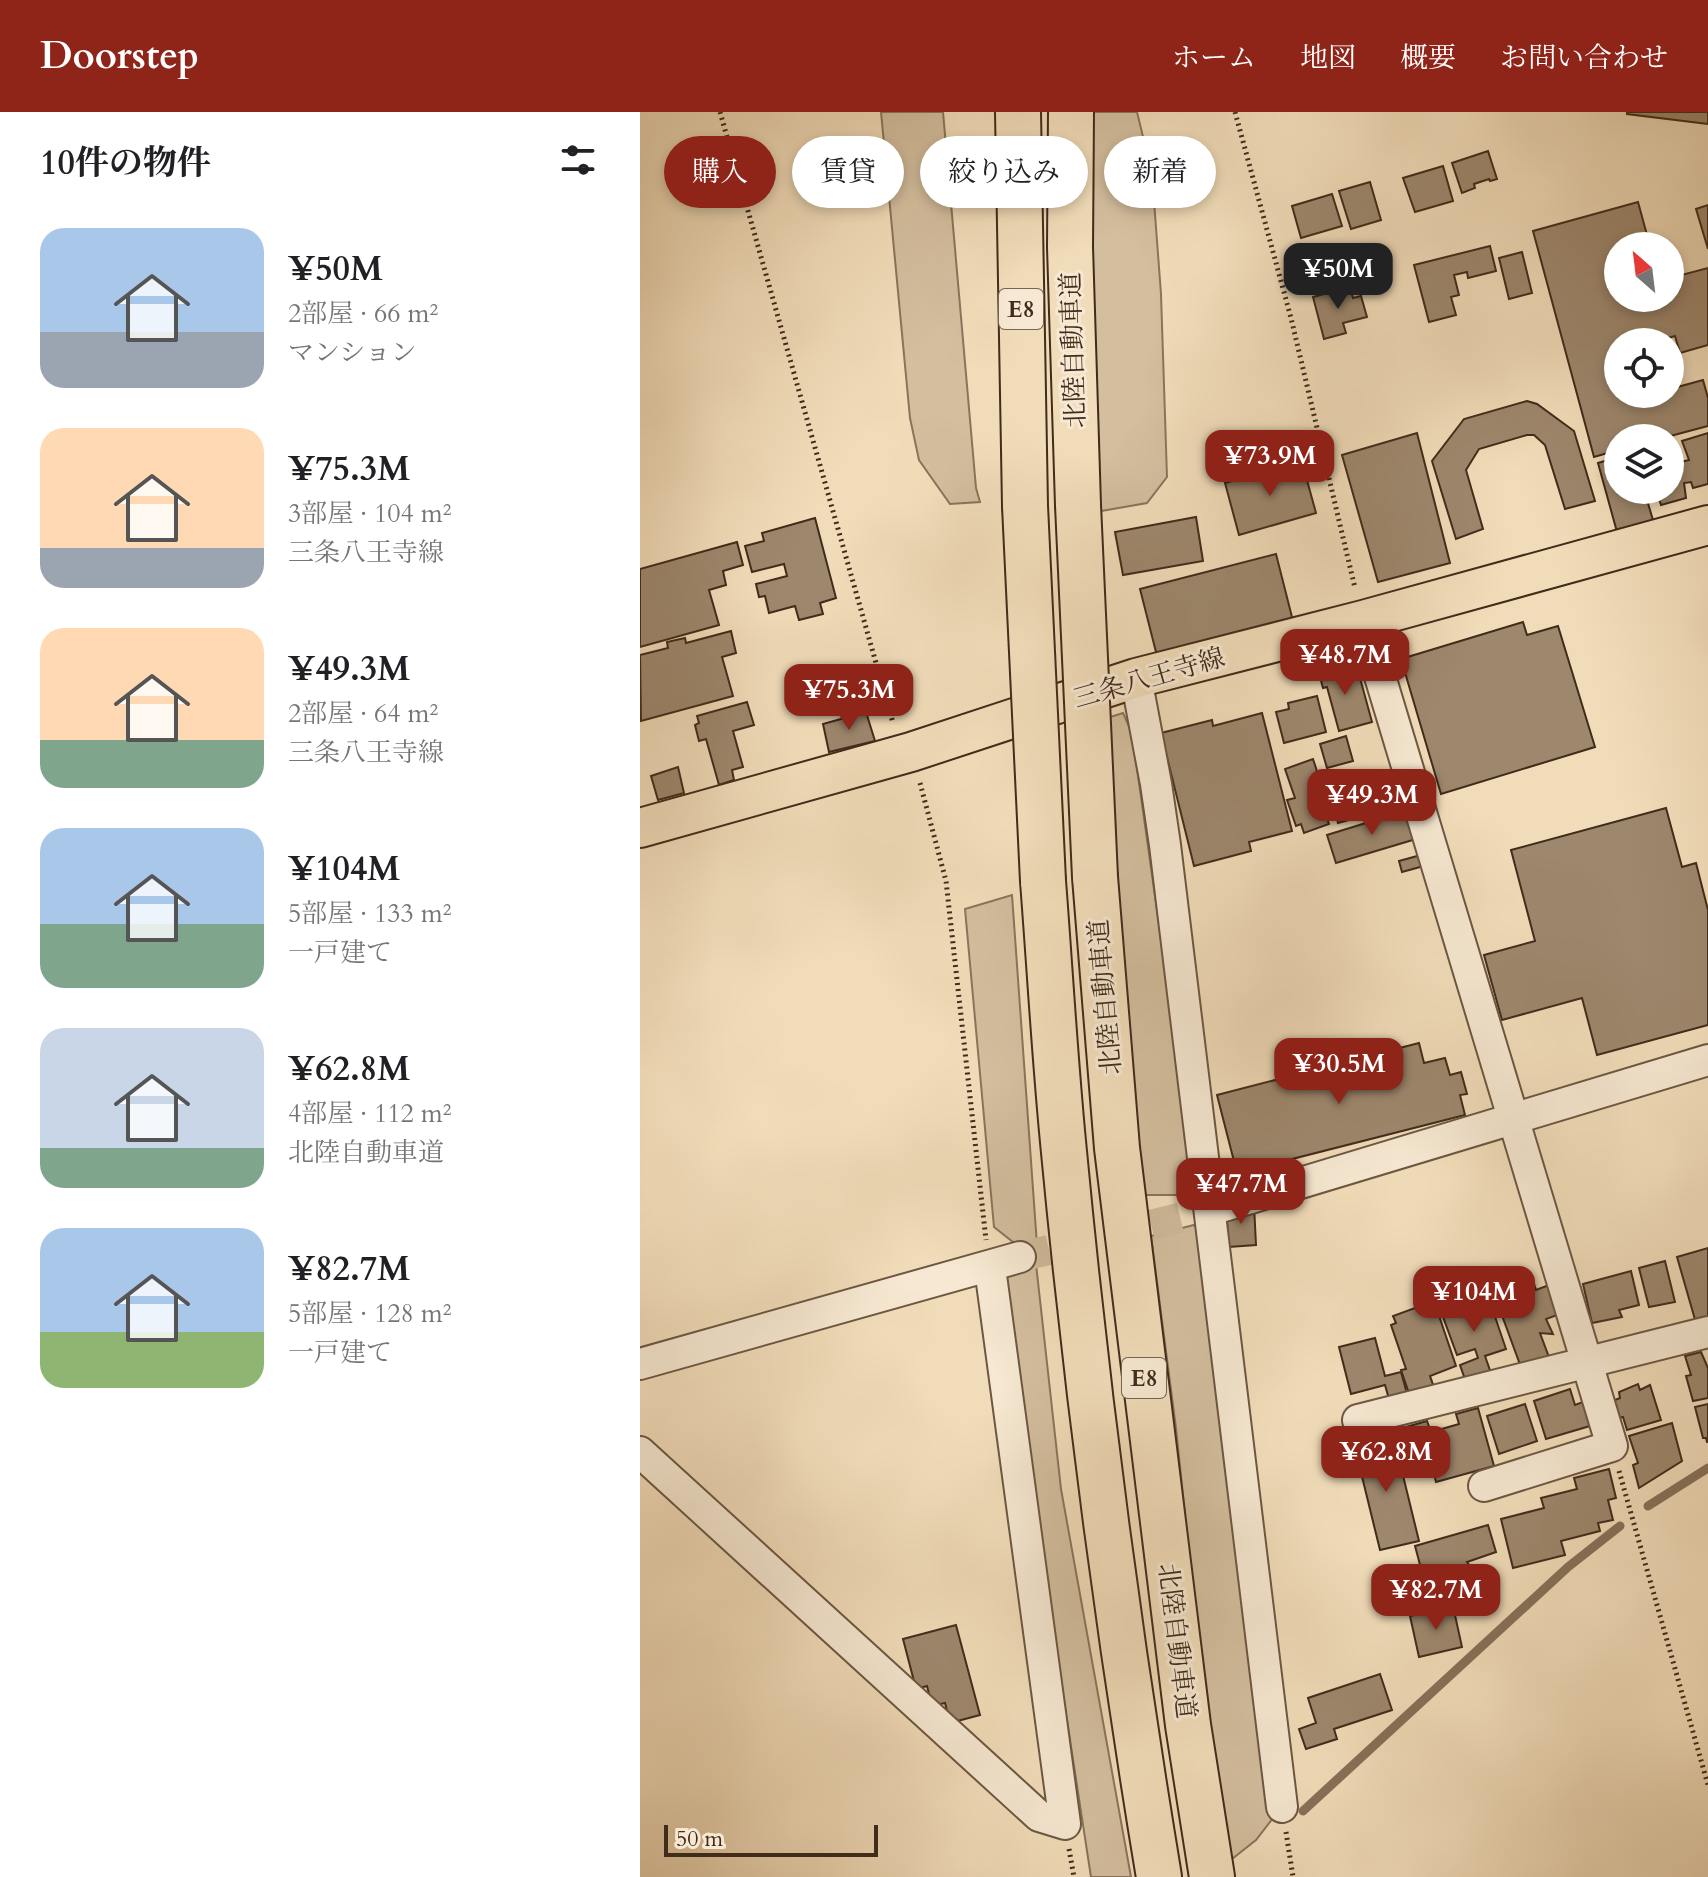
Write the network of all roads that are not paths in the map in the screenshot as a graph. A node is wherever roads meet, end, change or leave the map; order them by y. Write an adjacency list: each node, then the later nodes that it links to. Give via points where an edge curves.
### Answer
1 (1018, 112): 19 (highway, 北陸自動車道 / E8, bridge, via 1025,506 1043,881 1064,1151 1134,1728)
2 (1071, 112): 20 (highway, 北陸自動車道 / E8, bridge, via 1078,505 1095,877 1119,1164 1188,1725)
3 (1708, 525): 4 (main road, 三条八王寺線)
4 (1363, 620): 5 (main road, 三条八王寺線); 8 (street)
5 (1136, 678): 6 (main road, 三条八王寺線, via 906,753); 9 (street, via 1161,814)
6 (640, 828)
7 (1708, 1060): 8 (street)
8 (1514, 1116): 9 (street); 13 (street)
9 (1211, 1210): 18 (street)
10 (1020, 1257): 11 (street)
11 (990, 1268): 14 (street); 16 (street, via 1065,1824 1039,1816)
12 (1708, 1332): 13 (street)
13 (1587, 1363): 15 (street); 17 (street, via 1612,1446)
14 (640, 1364)
15 (1358, 1420)
16 (640, 1452)
17 (1484, 1486)
18 (1282, 1807)
19 (1159, 1877)
20 (1212, 1877)

